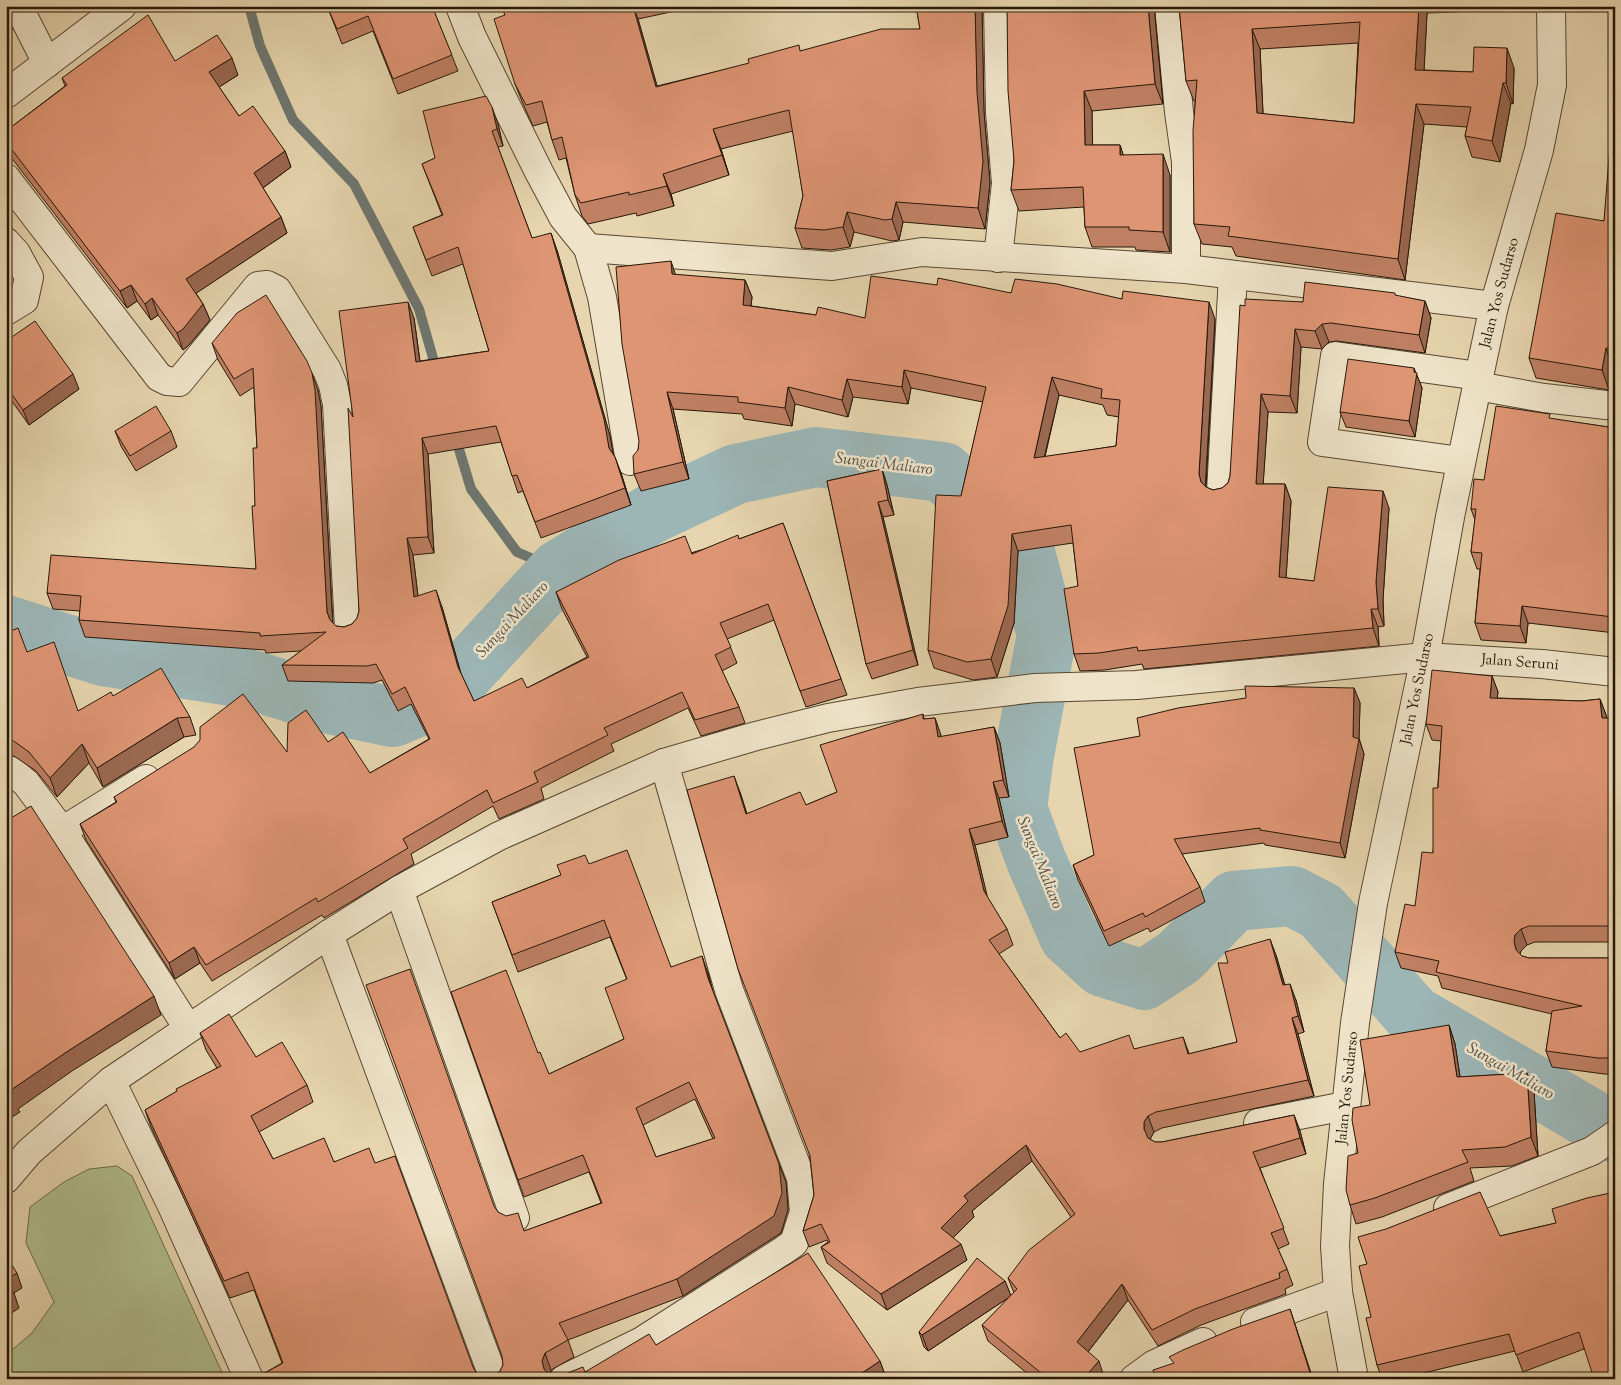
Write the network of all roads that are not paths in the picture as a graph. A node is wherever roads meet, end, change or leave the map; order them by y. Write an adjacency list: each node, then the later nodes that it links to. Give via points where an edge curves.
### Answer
1 (18, 6): 7 (street)
2 (122, 6): 7 (street)
3 (460, 6): 11 (street, via 539,172 563,217)
4 (998, 6): 12 (street, via 1000,112 1006,183)
5 (1169, 6): 13 (street, via 1186,162)
6 (1551, 6): 15 (street, Jalan Yos Sudarso, via 1552,85 1545,122)
7 (47, 63): 8 (street)
8 (6, 94)
9 (6, 178): 22 (street, via 159,377 167,382 179,382 258,286 267,284 277,290 333,385)
10 (6, 242): 16 (street, via 29,277 24,300)
11 (588, 248): 12 (street, via 832,266 922,252); 19 (street, via 602,297)
12 (998, 258): 13 (street)
13 (1186, 270): 14 (street)
14 (1233, 275): 15 (street); 21 (street)
15 (1494, 306): 17 (street, Jalan Yos Sudarso)
16 (6, 311)
17 (1478, 381): 18 (street, via 1544,398); 20 (street, Jalan Yos Sudarso); 20 (street, via 1335,356 1322,442)
18 (1615, 406)
19 (630, 461)
20 (1461, 461): 23 (street, Jalan Yos Sudarso)
21 (1221, 492)
22 (349, 628)
23 (1425, 657): 24 (street, Jalan Seruni); 25 (street, Jalan Seruni, via 1146,684 1035,688 918,702 828,718); 33 (street, Jalan Yos Sudarso, via 1373,903)
24 (1615, 672)
25 (664, 763): 29 (street, Jalan Seruni, via 498,836); 44 (street, via 729,990 801,1178 804,1212 794,1243 784,1250 642,1340)
26 (167, 765): 28 (street)
27 (12, 771): 28 (street, via 26,783)
28 (62, 831): 31 (street)
29 (399, 890): 30 (street, Jalan Seruni); 37 (street)
30 (329, 934): 31 (street, Jalan Seruni); 43 (street)
31 (188, 1028): 32 (street, Jalan Seruni)
32 (111, 1081): 36 (street, Jalan Seruni, via 29,1152); 42 (street, via 172,1206)
33 (1345, 1106): 34 (street); 40 (street, Jalan Yos Sudarso)
34 (1233, 1129)
35 (1615, 1135): 38 (street, via 1592,1151)
36 (6, 1179)
37 (514, 1218)
38 (1423, 1218)
39 (1361, 1239): 40 (street)
40 (1335, 1246): 41 (street, Jalan Yos Sudarso)
41 (1338, 1292): 45 (street, via 1186,1349 1153,1365); 46 (street, Jalan Yos Sudarso)
42 (249, 1379)
43 (494, 1379)
44 (564, 1379)
45 (1134, 1379)
46 (1354, 1379)

